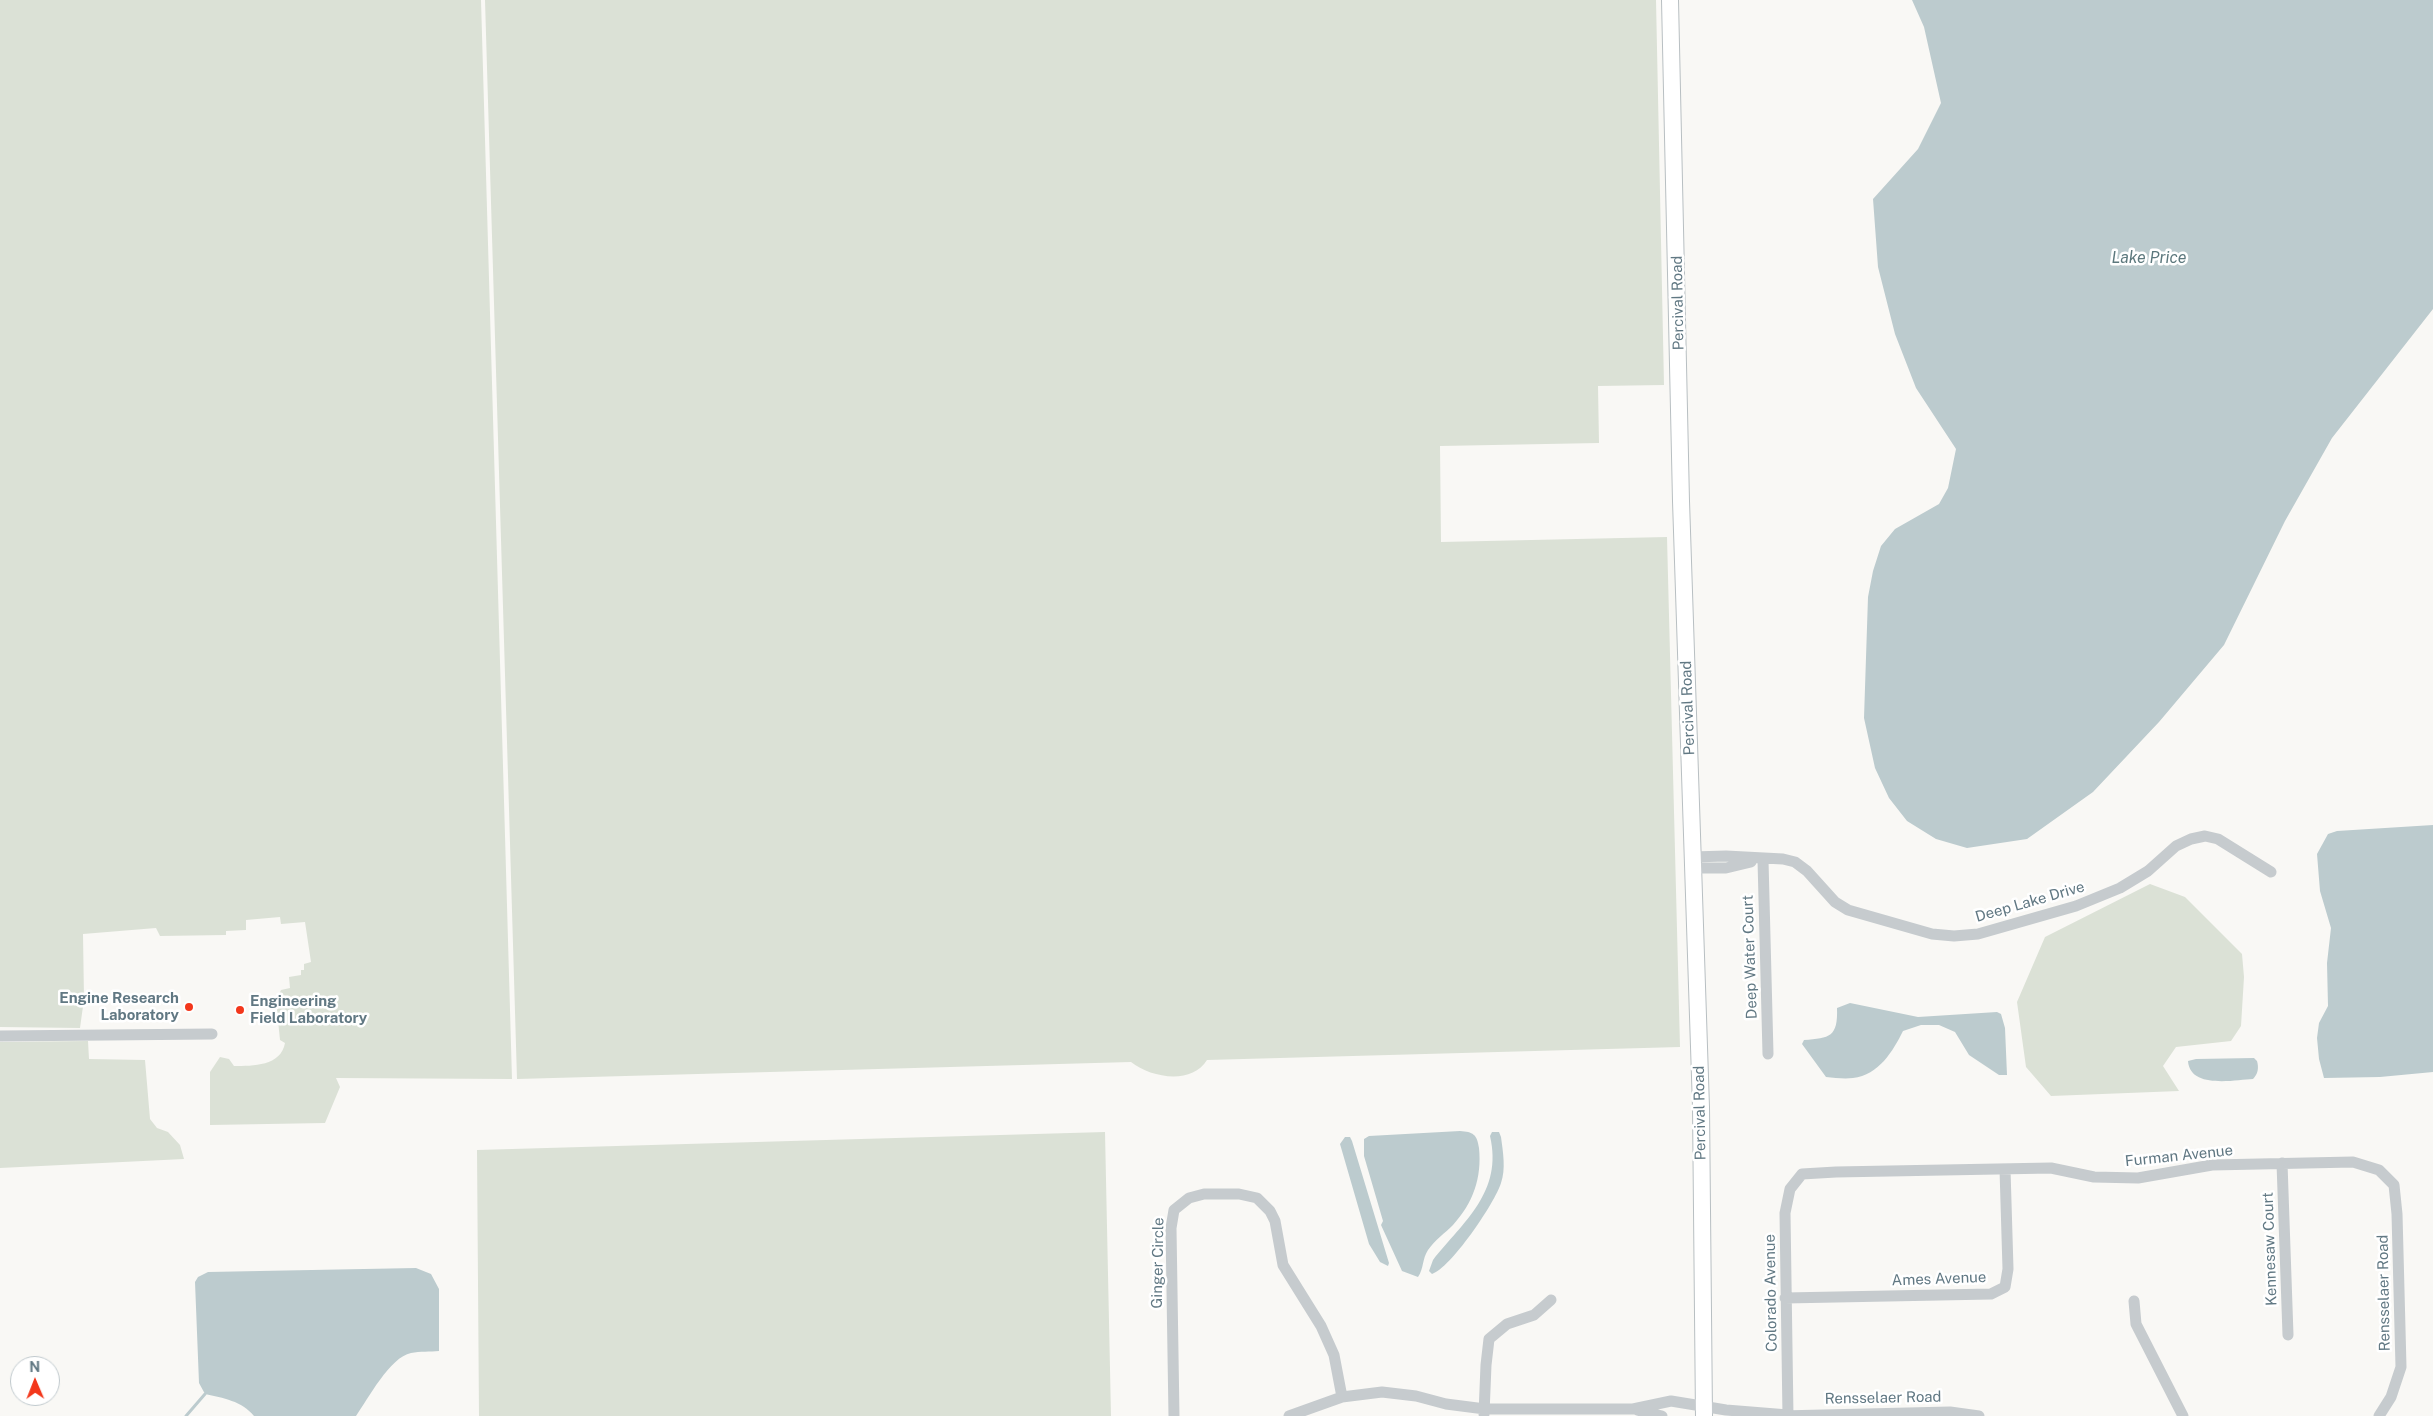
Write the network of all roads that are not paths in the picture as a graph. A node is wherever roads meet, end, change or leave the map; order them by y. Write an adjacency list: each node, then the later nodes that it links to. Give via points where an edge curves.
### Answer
1 (1670, 0): 3 (street, Percival Road)
2 (1763, 860): 3 (street, Deep Lake Drive); 4 (street, Deep Lake Drive, via 1795,862 1835,902 1848,910 1932,934 1954,936 1978,934 2076,906 2120,888 2191,838 2205,836 2218,839); 7 (street, Deep Water Court)
3 (1693, 863): 18 (street, Percival Road, via 1701,1107)
4 (2271, 872)
5 (212, 1034): 6 (street)
6 (0, 1036)
7 (1768, 1054)
8 (2282, 1163): 9 (street, Furman Avenue, via 2212,1165 2138,1178 2094,1177 2051,1168); 10 (street, Furman Avenue, via 2353,1162); 15 (street, Kennesaw Court)
9 (2005, 1169): 11 (street, Furman Avenue); 12 (street, Ames Avenue, via 2008,1269 2004,1286 1991,1294)
10 (2379, 1170): 26 (street, Rensselaer Road, via 2394,1185 2401,1367 2391,1396)
11 (1802, 1174): 12 (street, Colorado Avenue, via 1790,1189 1785,1213)
12 (1786, 1298): 23 (street, Colorado Avenue)
13 (1551, 1300): 19 (street, via 1534,1315 1507,1324 1489,1339)
14 (2134, 1301): 25 (street, via 2136,1324)
15 (2288, 1335)
16 (1342, 1397): 19 (street, via 1382,1392 1416,1396); 20 (street, Ginger Circle, via 1334,1355 1321,1326 1283,1265 1275,1221 1270,1211 1257,1198 1239,1194 1204,1194 1189,1198 1174,1210 1171,1228); 21 (street)
17 (1633, 1409): 18 (street, Rensselaer Road, via 1671,1401); 19 (street); 22 (street)
18 (1704, 1411): 23 (street, Rensselaer Road)
19 (1485, 1412)
20 (1174, 1416)
21 (1289, 1416)
22 (1662, 1416)
23 (1785, 1416): 24 (street, Rensselaer Road, via 1950,1412)
24 (1978, 1416)
25 (2183, 1416)
26 (2379, 1416)

